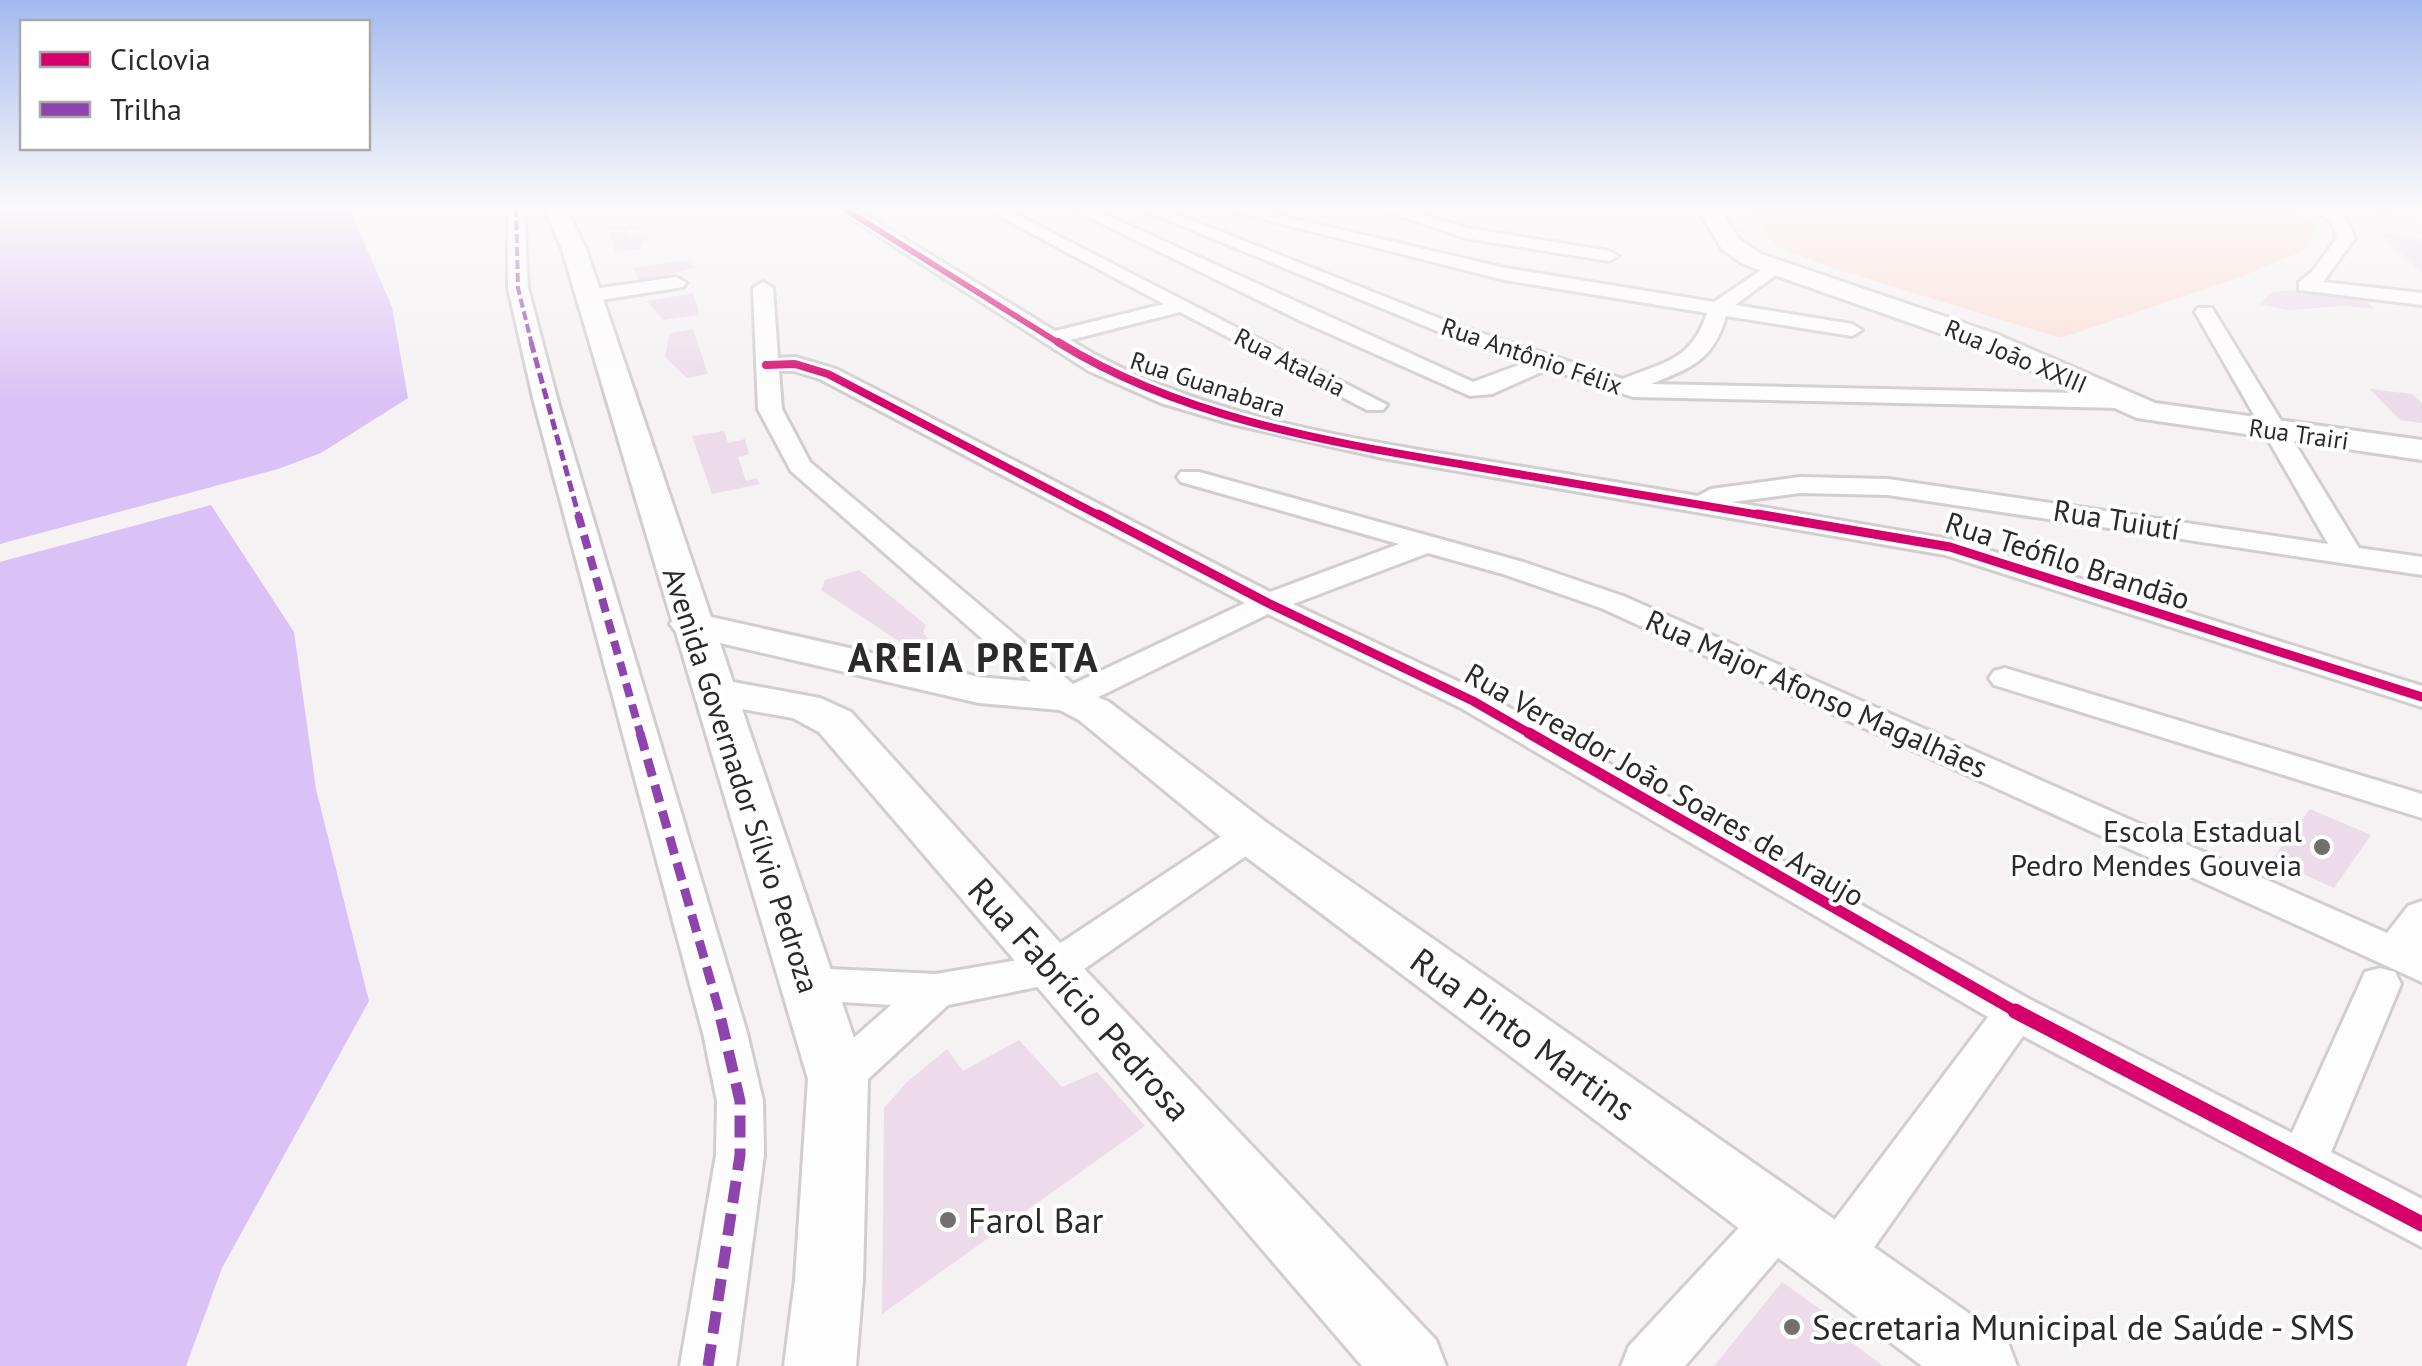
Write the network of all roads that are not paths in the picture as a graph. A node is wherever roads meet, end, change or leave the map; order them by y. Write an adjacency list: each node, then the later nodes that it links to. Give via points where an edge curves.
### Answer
1 (518, 272): 54 (street, via 537,364 740,1101 740,1155)
2 (579, 272): 15 (main road, Avenida Governador Sílvio Pedroza)
3 (949, 272): 21 (street, Rua Guanabara)
4 (1115, 272): 17 (street, Rua Atalaia)
5 (1213, 272): 22 (street, via 1470,388 1484,389)
6 (1312, 272): 13 (street, Rua Antônio Félix)
7 (1371, 272): 13 (street)
8 (1499, 272): 18 (street)
9 (1768, 272): 18 (street)
10 (1784, 272): 25 (main road, Rua João XXIII, via 1986,340)
11 (2319, 272): 16 (street, via 2312,281)
12 (676, 283): 15 (street)
13 (1341, 283): 22 (street, Rua Antônio Félix)
14 (763, 288): 23 (street, Rua Pinto Martins)
15 (588, 296): 36 (main road, Avenida Governador Sílvio Pedroza)
16 (2422, 299)
17 (1181, 306): 21 (street); 26 (street, Rua Atalaia)
18 (1718, 308): 20 (street); 24 (street, via 1700,350)
19 (2206, 312): 28 (street)
20 (1852, 330)
21 (1053, 338): 31 (street, Rua Guanabara, via 1134,384 1240,420)
22 (1545, 362): 24 (street, Rua Antônio Félix)
23 (766, 365): 35 (street, Rua Vereador João Soares de Araujo, via 795,364 828,374); 40 (street, Rua Pinto Martins, via 770,409 800,466)
24 (1620, 388): 25 (street, Rua Antônio Félix)
25 (2120, 401): 27 (main road, Rua João XXIII)
26 (1375, 405)
27 (2176, 418): 28 (main road, Rua Trairi)
28 (2274, 431): 29 (main road, Rua Trairi); 33 (street)
29 (2422, 450)
30 (1190, 478): 32 (street, Rua Major Afonso Magalhães)
31 (1692, 502): 33 (street, Rua Tuiutí, via 1800,485 1888,488); 39 (street, Rua Teófilo Brandão, via 1950,546)
32 (1426, 544): 35 (street); 44 (street, Rua Major Afonso Magalhães, via 1533,575 1679,630)
33 (2348, 554): 34 (street, Rua Tuiutí)
34 (2422, 566)
35 (1268, 603): 40 (street); 48 (street, Rua Vereador João Soares de Araujo, via 1473,701)
36 (690, 624): 38 (main road, Avenida Governador Sílvio Pedroza); 40 (main road, Rua Pinto Martins, via 979,690)
37 (2005, 678): 41 (street)
38 (715, 692): 45 (main road, Rua Fabrício Pedrosa, via 805,707 835,722); 46 (main road, Avenida Governador Sílvio Pedroza)
39 (2422, 696)
40 (1070, 698): 42 (main road, Rua Pinto Martins, via 1133,738)
41 (2422, 806)
42 (1250, 835): 45 (street); 51 (main road, Rua Pinto Martins)
43 (2422, 916): 44 (street)
44 (2398, 968): 50 (street)
45 (1052, 970): 47 (street); 56 (main road, Rua Fabrício Pedrosa)
46 (810, 984): 47 (street); 49 (main road, Avenida Governador Sílvio Pedroza)
47 (936, 991): 49 (street)
48 (2016, 1012): 50 (street, Rua Vereador João Soares de Araujo); 53 (street)
49 (838, 1079): 55 (main road, Avenida Governador Sílvio Pedroza)
50 (2303, 1162): 52 (street, Rua Vereador João Soares de Araujo)
51 (1778, 1220): 53 (main road, Rua Pinto Martins); 57 (street)
52 (2422, 1224)
53 (1835, 1260): 58 (main road, Rua Pinto Martins)
54 (708, 1366)
55 (820, 1366)
56 (1410, 1366)
57 (1649, 1366)
58 (1981, 1366)

